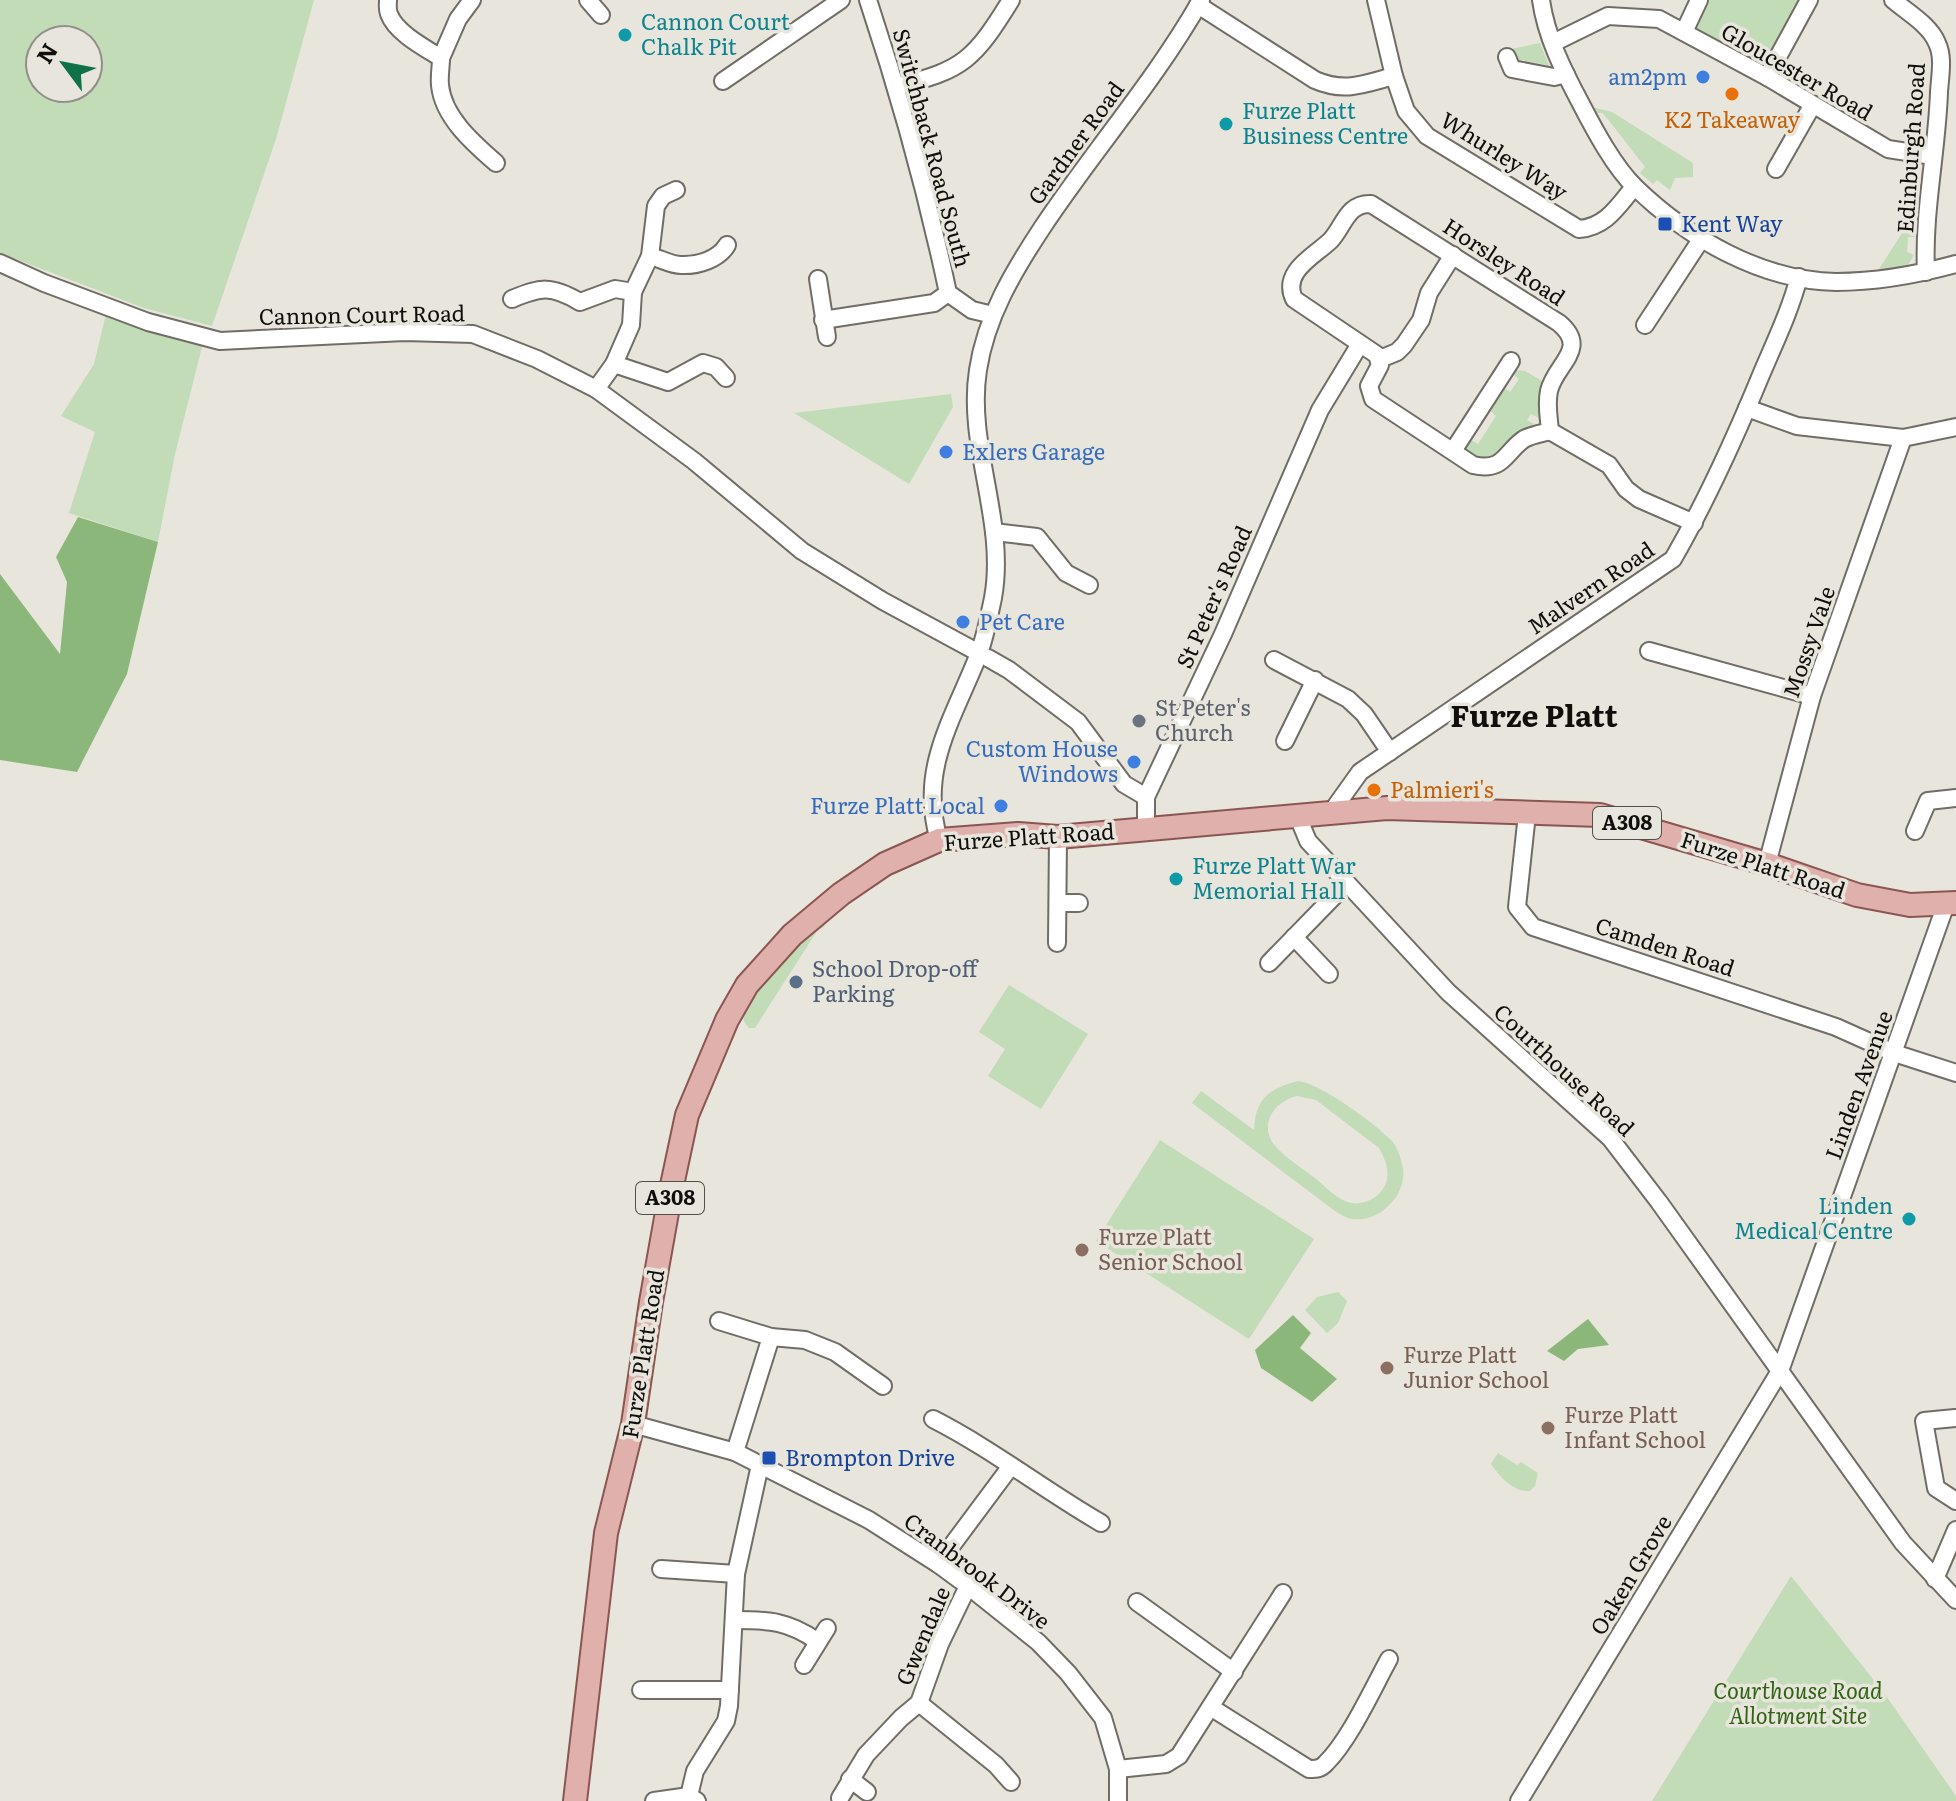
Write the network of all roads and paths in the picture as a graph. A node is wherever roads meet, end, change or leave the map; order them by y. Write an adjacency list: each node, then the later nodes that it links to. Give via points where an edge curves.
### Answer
1 (388, 0): 17 (street, via 398,27)
2 (472, 0): 17 (street)
3 (588, 0): 13 (street)
4 (841, 0): 21 (street)
5 (868, 0): 22 (street, Switchback Road South)
6 (1011, 0): 22 (street, via 994,28 954,69)
7 (1376, 0): 19 (street, Whurley Way)
8 (1541, 0): 15 (street)
9 (1699, 0): 14 (street)
10 (1809, 0): 20 (street)
11 (1893, 0): 24 (street, Edinburgh Road, via 1939,45)
12 (1199, 2): 19 (street, via 1332,88); 43 (street, Gardner Road, via 1146,85 1067,190 1011,276)
13 (601, 15)
14 (1684, 32): 15 (street, Gloucester Road, via 1659,19 1608,16); 20 (street, Gloucester Road)
15 (1553, 43): 18 (street)
16 (1507, 57): 18 (street, via 1512,69 1554,77)
17 (441, 58): 27 (street, via 440,87 447,108 460,129)
18 (1566, 74): 29 (street, via 1597,134)
19 (1394, 76): 29 (street, Whurley Way, via 1406,111 1427,136 1579,229 1595,228 1607,219)
20 (1767, 77): 23 (street, Gloucester Road)
21 (723, 81)
22 (896, 86): 41 (street, Switchback Road South)
23 (1812, 106): 26 (street, Gloucester Road, via 1888,149); 28 (street)
24 (1938, 121): 25 (street); 26 (street, Edinburgh Road)
25 (1956, 122)
26 (1933, 156): 37 (street, Edinburgh Road)
27 (496, 163)
28 (1776, 169)
29 (1634, 187): 31 (street)
30 (676, 190): 34 (street, via 656,206)
31 (1702, 238): 38 (street, via 1739,259); 45 (street)
32 (727, 245): 34 (street, via 711,259 682,265)
33 (1453, 255): 47 (street, Horsley Road, via 1375,206 1353,208 1330,240 1309,255 1291,289 1298,303); 48 (street, via 1404,345); 55 (street, Horsley Road, via 1569,333 1572,349 1549,391)
34 (650, 256): 40 (street)
35 (0, 263): 52 (street, Cannon Court Road, via 148,322 220,341 473,334)
36 (1956, 264): 37 (street)
37 (1926, 272): 38 (street, via 1834,282)
38 (1799, 277): 53 (street, Malvern Road)
39 (818, 279): 44 (street)
40 (633, 292): 42 (street, via 615,289 580,302 540,287); 50 (street, via 631,325)
41 (948, 293): 43 (street, Switchback Road South, via 972,310); 44 (street, via 934,303)
42 (512, 299)
43 (993, 315): 59 (street, via 975,393)
44 (823, 320): 46 (street)
45 (1645, 325)
46 (827, 337)
47 (1360, 344): 48 (street); 68 (street, St Peter's Road, via 1328,393)
48 (1380, 359): 57 (street, via 1369,386 1371,396)
49 (1511, 361): 57 (street)
50 (614, 364): 51 (street, via 668,382 703,363); 52 (street)
51 (726, 378)
52 (596, 389): 62 (street, Cannon Court Road, via 802,551)
53 (1747, 408): 56 (street, via 1797,426); 58 (street, Malvern Road)
54 (1956, 427): 56 (street)
55 (1550, 431): 57 (street, via 1525,438 1499,464 1473,465); 58 (street, via 1609,465 1639,499)
56 (1903, 438): 65 (street, Mossy Vale)
57 (1453, 451)
58 (1694, 523): 67 (street, Malvern Road, via 1673,559)
59 (994, 532): 60 (street, via 1037,537 1066,573); 62 (street, via 993,595)
60 (1089, 585)
61 (1649, 651): 65 (street)
62 (984, 656): 68 (street, Cannon Court Road, via 1078,722 1124,784); 76 (street, via 940,741 932,787)
63 (1274, 660): 64 (street)
64 (1315, 680): 66 (street); 67 (street, via 1364,714)
65 (1812, 696): 77 (street, Mossy Vale)
66 (1285, 741)
67 (1390, 752): 70 (street, Malvern Road, via 1360,772)
68 (1146, 797): 73 (street, St Peter's Road)
69 (1956, 798): 74 (street, via 1928,801)
70 (1330, 814): 71 (main road, Furze Platt Road / A308, via 1387,808); 72 (main road, Furze Platt Road / A308)
71 (1527, 814): 77 (main road, Furze Platt Road / A308, via 1600,815); 86 (street, Camden Road, via 1517,907 1533,927 1836,1027)
72 (1298, 817): 73 (main road, Furze Platt Road / A308); 78 (street, Courthouse Road, via 1308,841)
73 (1146, 829): 75 (main road, Furze Platt Road / A308)
74 (1915, 831)
75 (1058, 837): 76 (main road, Furze Platt Road / A308, via 1018,834); 79 (street)
76 (939, 840): 94 (main road, Furze Platt Road / A308, via 885,864 814,916 747,985 727,1020 687,1115)
77 (1767, 864): 81 (main road, Furze Platt Road / A308, via 1857,895 1910,905)
78 (1345, 885): 82 (street); 90 (street, Courthouse Road, via 1448,992 1610,1138)
79 (1058, 903): 80 (street); 83 (street)
80 (1079, 903)
81 (1951, 903): 86 (street, Linden Avenue)
82 (1294, 937): 84 (street); 85 (street)
83 (1057, 943)
84 (1269, 963)
85 (1329, 974)
86 (1894, 1053): 87 (street, Camden Road); 90 (street, Linden Avenue)
87 (1956, 1073)
88 (719, 1321): 89 (street)
89 (771, 1337): 91 (street, via 805,1340 835,1352); 95 (street)
90 (1780, 1371): 104 (street, Courthouse Road, via 1903,1543); 126 (street, Oaken Grove)
91 (883, 1386)
92 (1955, 1418): 98 (street, via 1924,1421 1936,1488)
93 (933, 1419): 97 (street)
94 (633, 1424): 95 (street, Cranbrook Drive); 123 (main road, Furze Platt Road / A308, via 606,1533)
95 (735, 1452): 96 (street, Cranbrook Drive)
96 (760, 1465): 101 (street, Cranbrook Drive, via 845,1507); 103 (street)
97 (1011, 1466): 99 (street); 101 (street)
98 (1956, 1501)
99 (1101, 1523)
100 (1956, 1530): 104 (street)
101 (938, 1564): 105 (street, Cranbrook Drive)
102 (661, 1569): 103 (street, via 681,1577)
103 (736, 1574): 109 (street)
104 (1935, 1579): 107 (street, Courthouse Road)
105 (968, 1586): 115 (street, Gwendale); 117 (street, Cranbrook Drive, via 1038,1642 1070,1676 1103,1718)
106 (1283, 1593): 111 (street)
107 (1956, 1600)
108 (1137, 1602): 111 (street)
109 (735, 1620): 110 (street, via 770,1620 822,1634); 114 (street)
110 (804, 1665)
111 (1234, 1672): 116 (street)
112 (1389, 1672): 116 (street, via 1325,1765 1316,1769)
113 (651, 1685): 114 (street)
114 (730, 1690): 122 (street, via 726,1721 695,1771)
115 (919, 1703): 118 (street, Gwendale); 119 (street, Gwendale, via 866,1755)
116 (1212, 1708): 117 (street, via 1179,1756 1166,1764)
117 (1118, 1769): 125 (street, Cranbrook Drive)
118 (1009, 1772)
119 (850, 1779): 120 (street); 121 (street, Gwendale)
120 (867, 1792)
121 (840, 1798)
122 (693, 1799): 124 (street)
123 (575, 1801)
124 (654, 1801)
125 (1118, 1801)
126 (1519, 1801)

